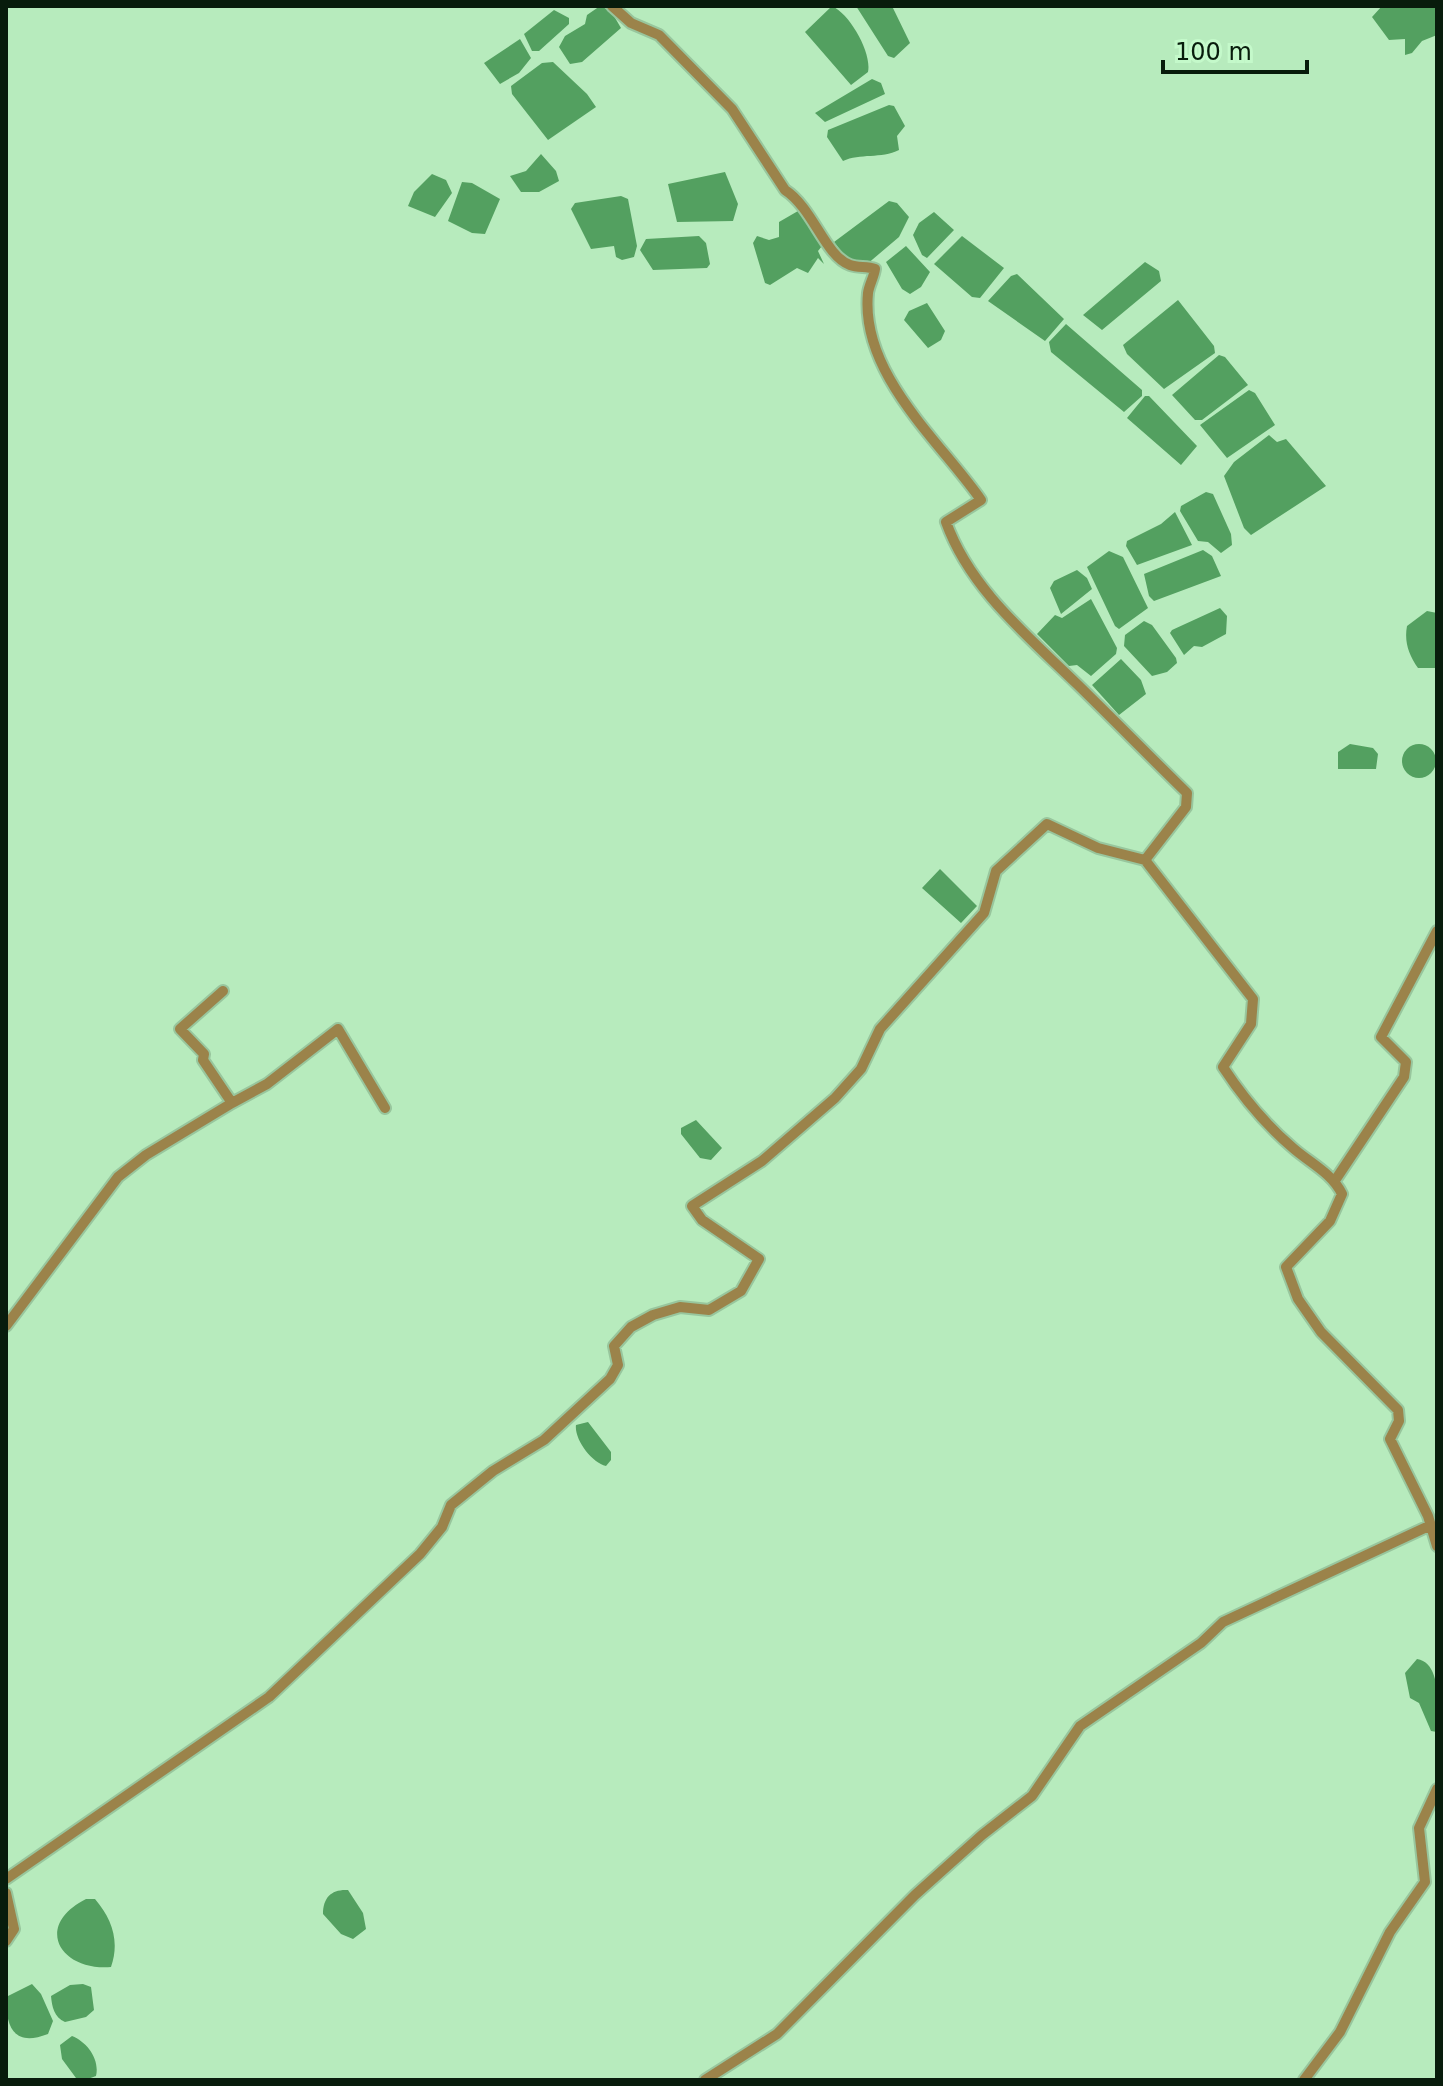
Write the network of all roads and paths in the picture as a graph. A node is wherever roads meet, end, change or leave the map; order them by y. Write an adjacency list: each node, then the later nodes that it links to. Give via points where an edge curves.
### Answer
1 (612, 6): 2 (street, via 631,23 659,35 732,109 833,253 849,265 875,269 868,291 871,327 882,359 922,429 952,458 981,500 946,522 966,564 981,587 1187,793 1186,807)
2 (1145, 860): 7 (street, via 1253,999 1251,1024 1223,1067 1291,1146); 12 (street, via 1098,848 1047,824 996,871 984,913 880,1029 861,1069 835,1098 762,1161 692,1206 702,1220 759,1259 741,1291 709,1310 680,1307 631,1327 614,1346 618,1365 610,1379 544,1440 451,1505 442,1527 420,1554 269,1697)
3 (1437, 931): 7 (street, via 1381,1037 1406,1062 1404,1077)
4 (223, 991): 5 (street, via 180,1029 204,1054)
5 (232, 1103): 6 (street, via 267,1084 338,1029); 8 (street, via 118,1177)
6 (385, 1108)
7 (1334, 1182): 9 (street, via 1342,1194 1338,1208 1286,1267 1298,1299 1321,1332 1398,1410 1390,1439)
8 (6, 1326)
9 (1431, 1525): 10 (street); 15 (street, via 1223,1622 1201,1643 1104,1707 1080,1726 1032,1796 915,1895 777,2034)
10 (1437, 1546)
11 (1437, 1789): 16 (street, via 1419,1828 1425,1882 1390,1932 1340,2032)
12 (6, 1879)
13 (6, 1893): 14 (street, via 14,1929)
14 (6, 1941)
15 (705, 2080)
16 (1304, 2080)

